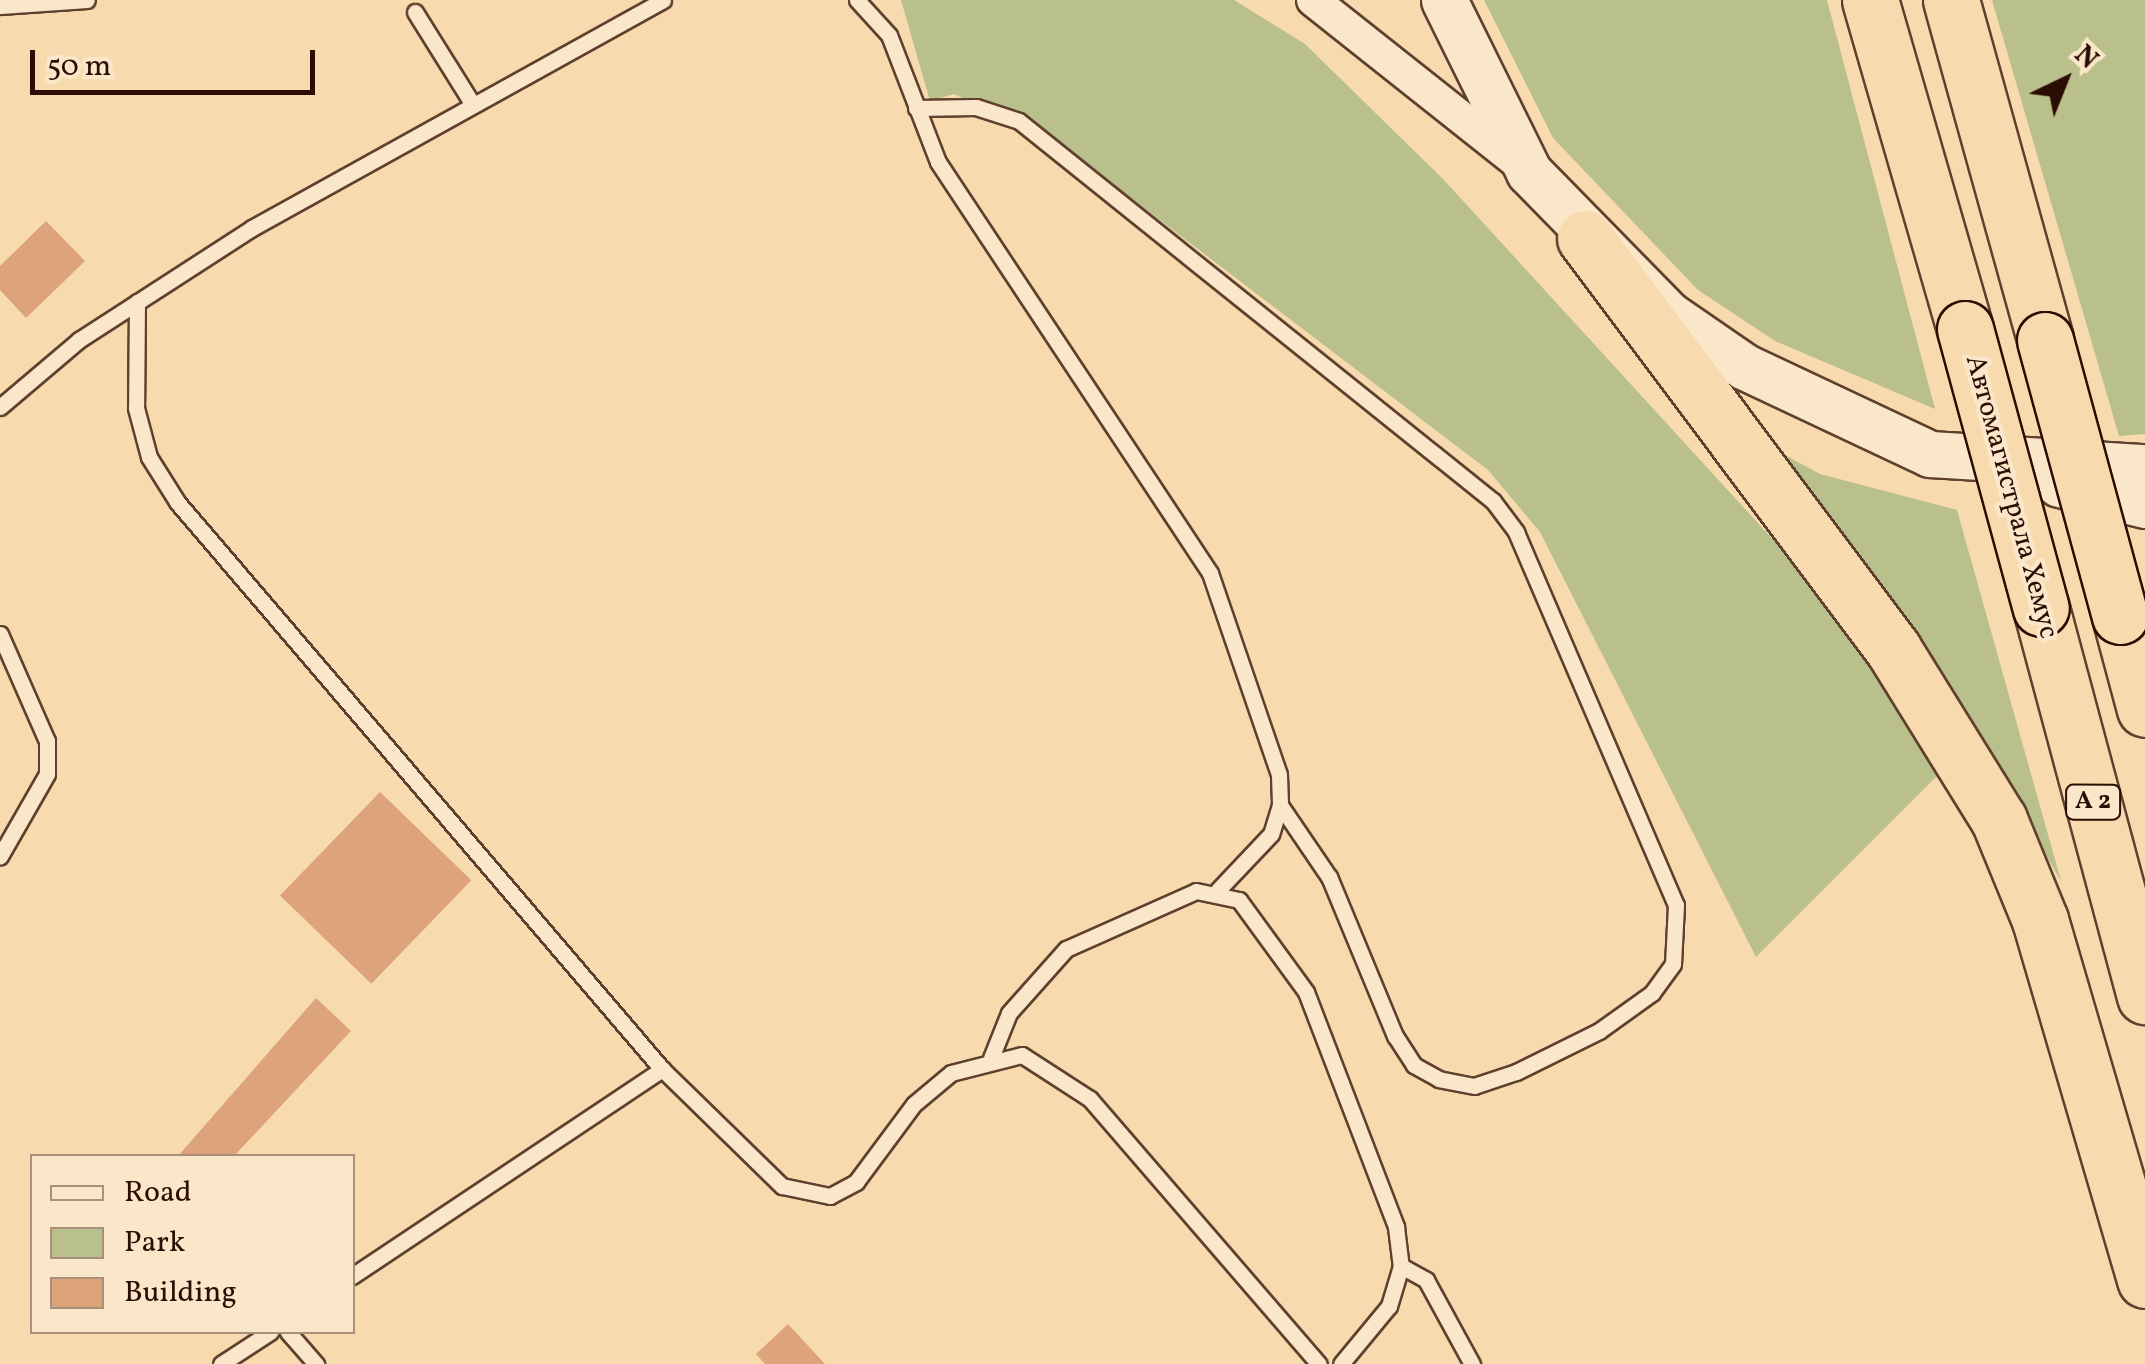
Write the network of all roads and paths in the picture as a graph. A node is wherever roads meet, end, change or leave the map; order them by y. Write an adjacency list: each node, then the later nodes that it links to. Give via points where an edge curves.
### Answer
1 (87, 0): 8 (lane)
2 (663, 0): 10 (lane)
3 (857, 0): 11 (lane, via 889,35)
4 (1313, 0): 12 (street)
5 (1444, 0): 12 (main road)
6 (1870, 0): 24 (highway, Автомагистрала Хемус / A 2, bridge)
7 (1951, 0): 20 (highway, bridge)
8 (0, 6)
9 (415, 12): 10 (lane)
10 (470, 100): 14 (lane)
11 (916, 108): 21 (lane, via 938,162 1210,573 1279,775); 21 (lane, via 976,107 1018,121 1493,501 1524,548 1676,905 1672,964 1652,993 1599,1032 1474,1086 1439,1079 1414,1065 1395,1036 1329,877)
12 (1529, 172): 13 (main road)
13 (1586, 238): 16 (main road, via 1745,366); 29 (highway, via 1893,649 1999,820 2040,920)
14 (137, 302): 15 (lane); 26 (lane, via 136,408 148,457 178,503)
15 (0, 407)
16 (1930, 454): 17 (main road); 18 (main road)
17 (2145, 466)
18 (2145, 504)
19 (0, 634): 22 (lane, via 47,741 48,774)
20 (2145, 709)
21 (1280, 805): 23 (lane, via 1272,834)
22 (0, 856)
23 (1218, 890): 25 (lane, via 1140,910 1066,949 1009,1013); 27 (lane, via 1256,918 1306,992 1384,1177)
24 (2145, 996)
25 (991, 1058): 26 (lane, via 938,1083 856,1182 830,1196 782,1186); 34 (lane, via 1022,1055 1090,1099)
26 (662, 1069): 28 (lane)
27 (1400, 1266): 35 (lane, via 1377,1327); 36 (lane, via 1426,1280)
28 (355, 1274)
29 (2145, 1280)
30 (267, 1334): 32 (lane)
31 (290, 1334): 33 (lane)
32 (222, 1364)
33 (316, 1364)
34 (1319, 1364)
35 (1341, 1364)
36 (1472, 1364)

